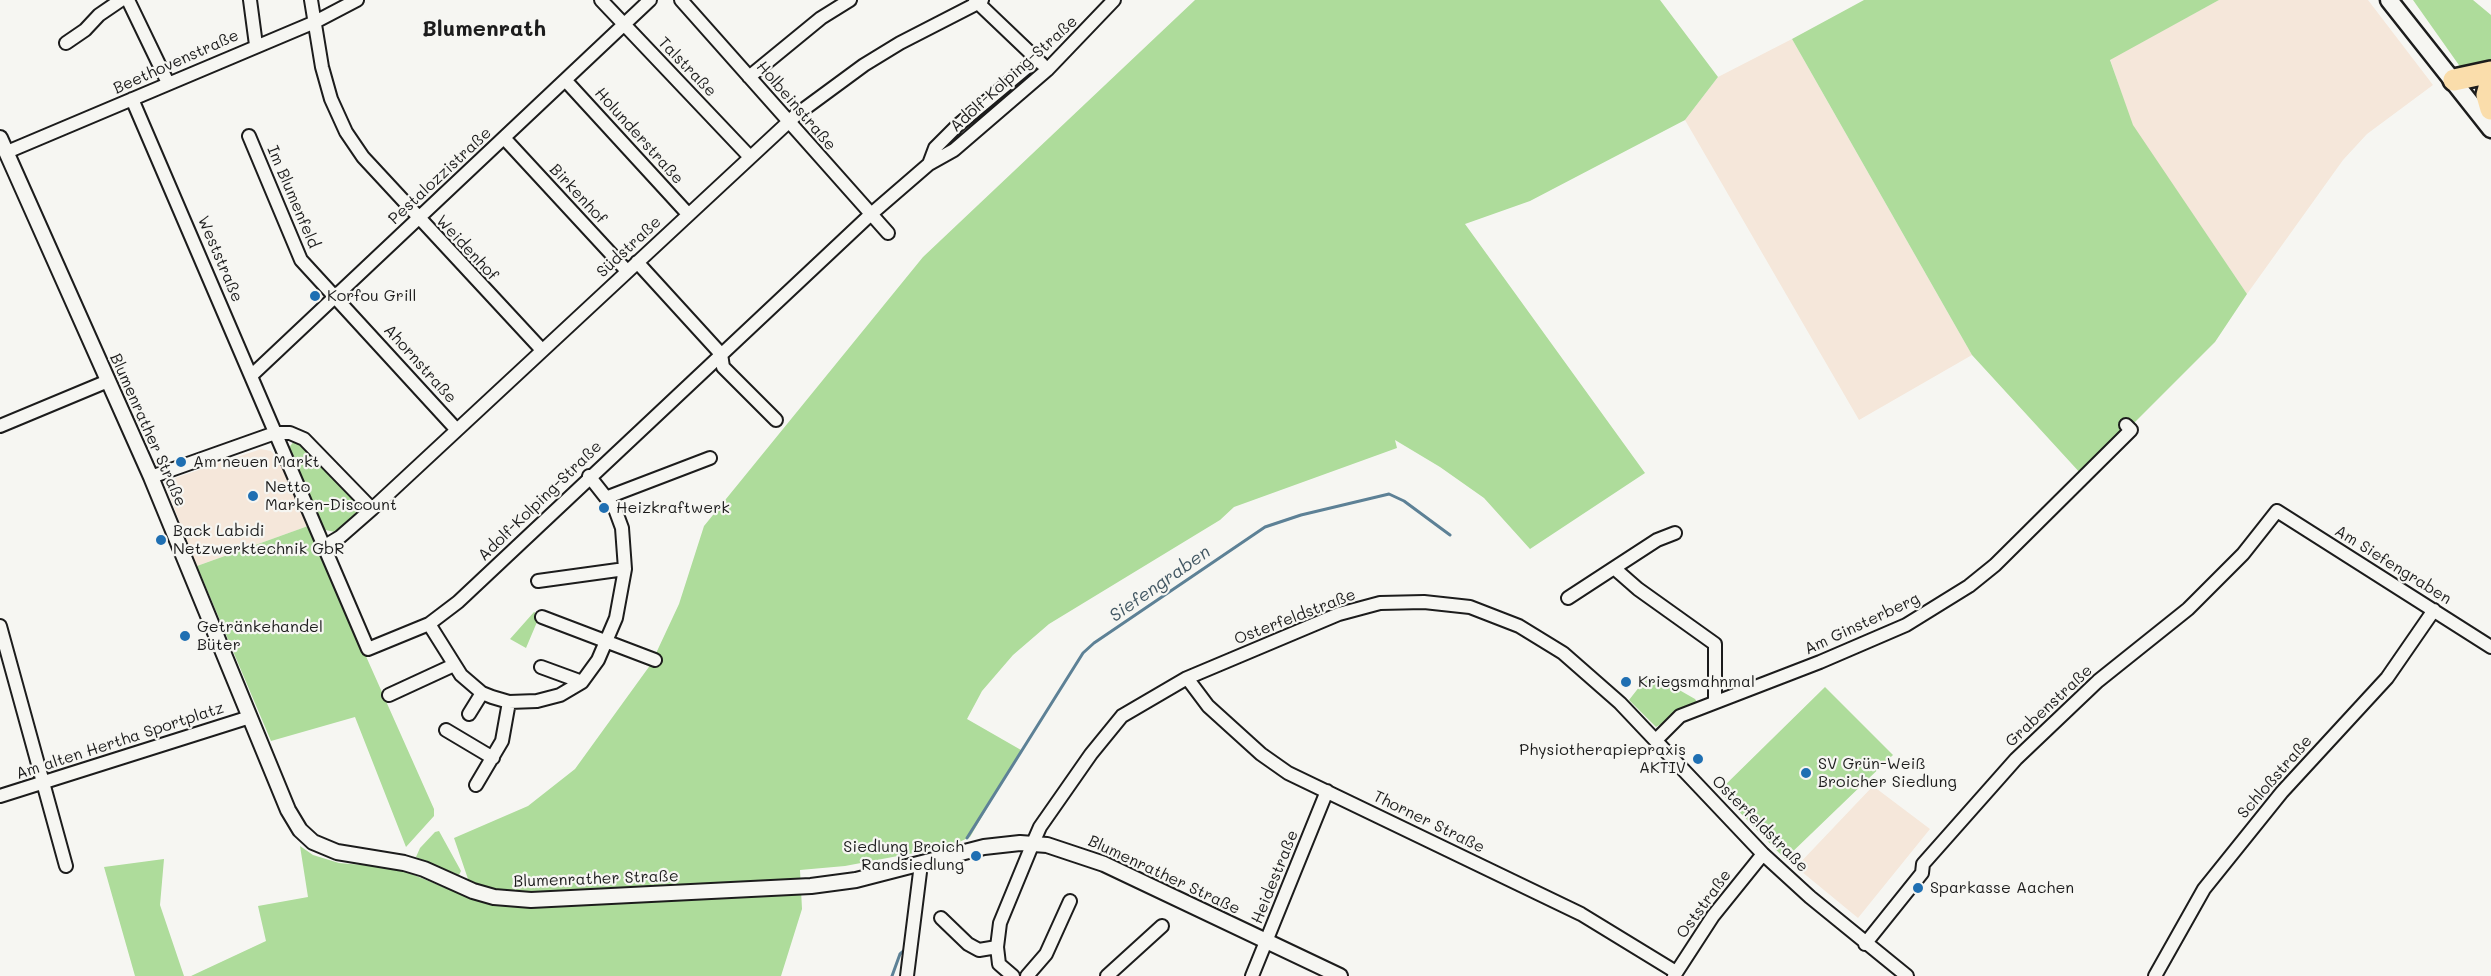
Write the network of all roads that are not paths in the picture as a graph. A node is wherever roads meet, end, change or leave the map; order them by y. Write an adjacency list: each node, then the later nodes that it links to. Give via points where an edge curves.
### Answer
1 (121, 0): 15 (street)
2 (128, 0): 24 (street)
3 (250, 0): 16 (street)
4 (311, 0): 13 (street, Weidenhof)
5 (357, 0): 13 (street, Beethovenstraße)
6 (601, 0): 14 (street, Talstraße)
7 (650, 0): 14 (street, Pestalozzistraße)
8 (681, 0): 20 (street, Holbeinstraße)
9 (850, 0): 20 (street, via 821,18)
10 (1114, 0): 18 (street, Adolf-Kolping-Straße)
11 (2389, 0): 21 (main road)
12 (978, 1): 17 (street); 27 (street, Südstraße, via 832,86)
13 (315, 22): 16 (street, Beethovenstraße); 37 (street, Weidenhof, via 331,99 346,132)
14 (624, 26): 22 (street, Pestalozzistraße); 33 (street, Talstraße)
15 (66, 43)
16 (256, 45): 24 (street, Beethovenstraße)
17 (1037, 59): 18 (street); 34 (street, Adolf-Kolping-Straße, via 957,126 935,148)
18 (1047, 70): 34 (street, Adolf-Kolping-Straße, via 954,150)
19 (2491, 72): 21 (highway)
20 (749, 77): 27 (street, Holbeinstraße)
21 (2454, 80): 28 (main road)
22 (566, 81): 31 (street, Pestalozzistraße); 35 (street, Holunderstraße)
23 (2491, 81): 26 (highway, via 2487,95)
24 (168, 83): 25 (street, Beethovenstraße)
25 (132, 99): 32 (street, Beethovenstraße); 44 (street, Weststraße)
26 (2491, 109)
27 (788, 123): 33 (street, Südstraße); 36 (street, Holbeinstraße)
28 (2491, 129)
29 (249, 136): 41 (street, Im Blumenfeld, via 297,254)
30 (0, 138): 32 (street, Blumenrather Straße)
31 (505, 139): 37 (street, Pestalozzistraße); 40 (street, Birkenhof)
32 (7, 152): 45 (street, Blumenrather Straße)
33 (750, 157): 35 (street, Südstraße)
34 (929, 164): 36 (street, Adolf-Kolping-Straße)
35 (688, 214): 39 (street, Südstraße)
36 (870, 215): 38 (street, Holbeinstraße); 43 (street, Adolf-Kolping-Straße)
37 (418, 219): 41 (street, Pestalozzistraße); 42 (street, Weidenhof)
38 (888, 233)
39 (637, 262): 40 (street, Südstraße); 43 (street)
40 (627, 272): 42 (street, Südstraße)
41 (335, 296): 44 (street, Pestalozzistraße); 49 (street, Ahornstraße)
42 (542, 350): 49 (street, Südstraße)
43 (722, 354): 46 (street, via 723,367); 52 (street, Adolf-Kolping-Straße)
44 (252, 375): 50 (street, Weststraße)
45 (108, 381): 48 (street); 53 (street, Blumenrather Straße)
46 (776, 420)
47 (2126, 425): 78 (street, Am Ginsterberg, via 2130,430 2123,438 1970,586 1905,625)
48 (0, 426)
49 (456, 429): 55 (street, Südstraße)
50 (275, 433): 53 (street); 55 (street, via 290,433 304,439); 58 (street, Weststraße)
51 (710, 458): 54 (street)
52 (589, 476): 54 (street); 65 (street, Adolf-Kolping-Straße, via 458,602)
53 (151, 477): 80 (street, Blumenrather Straße)
54 (608, 497): 60 (street, via 622,528)
55 (372, 509): 58 (street, Südstraße)
56 (2277, 511): 63 (street, Am Siefengraben); 96 (street, Grabenstraße, via 2243,554 2188,609 2098,681 2016,759 1923,864 1922,873)
57 (1675, 533): 59 (street)
58 (325, 546): 69 (street, Weststraße)
59 (1614, 568): 62 (street); 78 (street, via 1638,590 1715,644)
60 (625, 569): 61 (street); 67 (street)
61 (538, 581)
62 (1568, 598)
63 (2434, 610): 68 (street, Am Siefengraben); 106 (street, Schloßstraße, via 2387,678 2282,792 2204,889)
64 (542, 617): 67 (street)
65 (429, 624): 69 (street, Adolf-Kolping-Straße); 71 (street)
66 (0, 626): 84 (street)
67 (608, 641): 70 (street); 74 (street)
68 (2491, 647)
69 (368, 649)
70 (655, 660)
71 (454, 665): 75 (street); 76 (street)
72 (541, 667): 74 (street)
73 (1187, 678): 82 (street, Osterfeldstraße, via 1339,615 1380,603 1470,607 1519,626 1563,653); 86 (street, Thorner Straße, via 1209,706 1261,754 1288,773); 88 (street, Osterfeldstraße, via 1122,716 1091,754)
74 (582, 682): 77 (street, via 560,695)
75 (482, 693): 77 (street); 79 (street)
76 (389, 696)
77 (509, 702): 83 (street, via 502,741)
78 (1715, 702): 82 (street, Am Ginsterberg, via 1680,716)
79 (469, 714)
80 (250, 717): 84 (street, Am alten Hertha Sportplatz); 90 (street, Blumenrather Straße, via 288,810 313,842 337,852 424,868 494,897 531,900 811,886)
81 (446, 730): 83 (street)
82 (1656, 740): 89 (street, Osterfeldstraße)
83 (493, 758): 85 (street)
84 (42, 783): 87 (street, Am alten Hertha Sportplatz); 91 (street)
85 (476, 786)
86 (1328, 791): 95 (street, Heidestraße); 98 (street, Thorner Straße, via 1581,914)
87 (0, 796)
88 (1033, 843): 90 (street, Blumenrather Straße, via 984,846); 95 (street, Blumenrather Straße, via 1104,864); 97 (street, Osterfeldstraße, via 1000,923)
89 (1763, 854): 96 (street, Osterfeldstraße); 98 (street, Oststraße, via 1713,916)
90 (921, 864): 99 (street)
91 (66, 866)
92 (1070, 902): 101 (street, via 1046,954)
93 (941, 918): 97 (street, via 973,947)
94 (1162, 926): 102 (street)
95 (1267, 940): 103 (street, Heidestraße); 104 (street, Blumenrather Straße)
96 (1865, 944): 105 (street, Osterfeldstraße)
97 (997, 947): 100 (street, via 999,964)
98 (1675, 974)
99 (907, 976)
100 (1013, 976)
101 (1027, 976)
102 (1107, 976)
103 (1252, 976)
104 (1340, 976)
105 (1907, 976)
106 (2155, 976)

